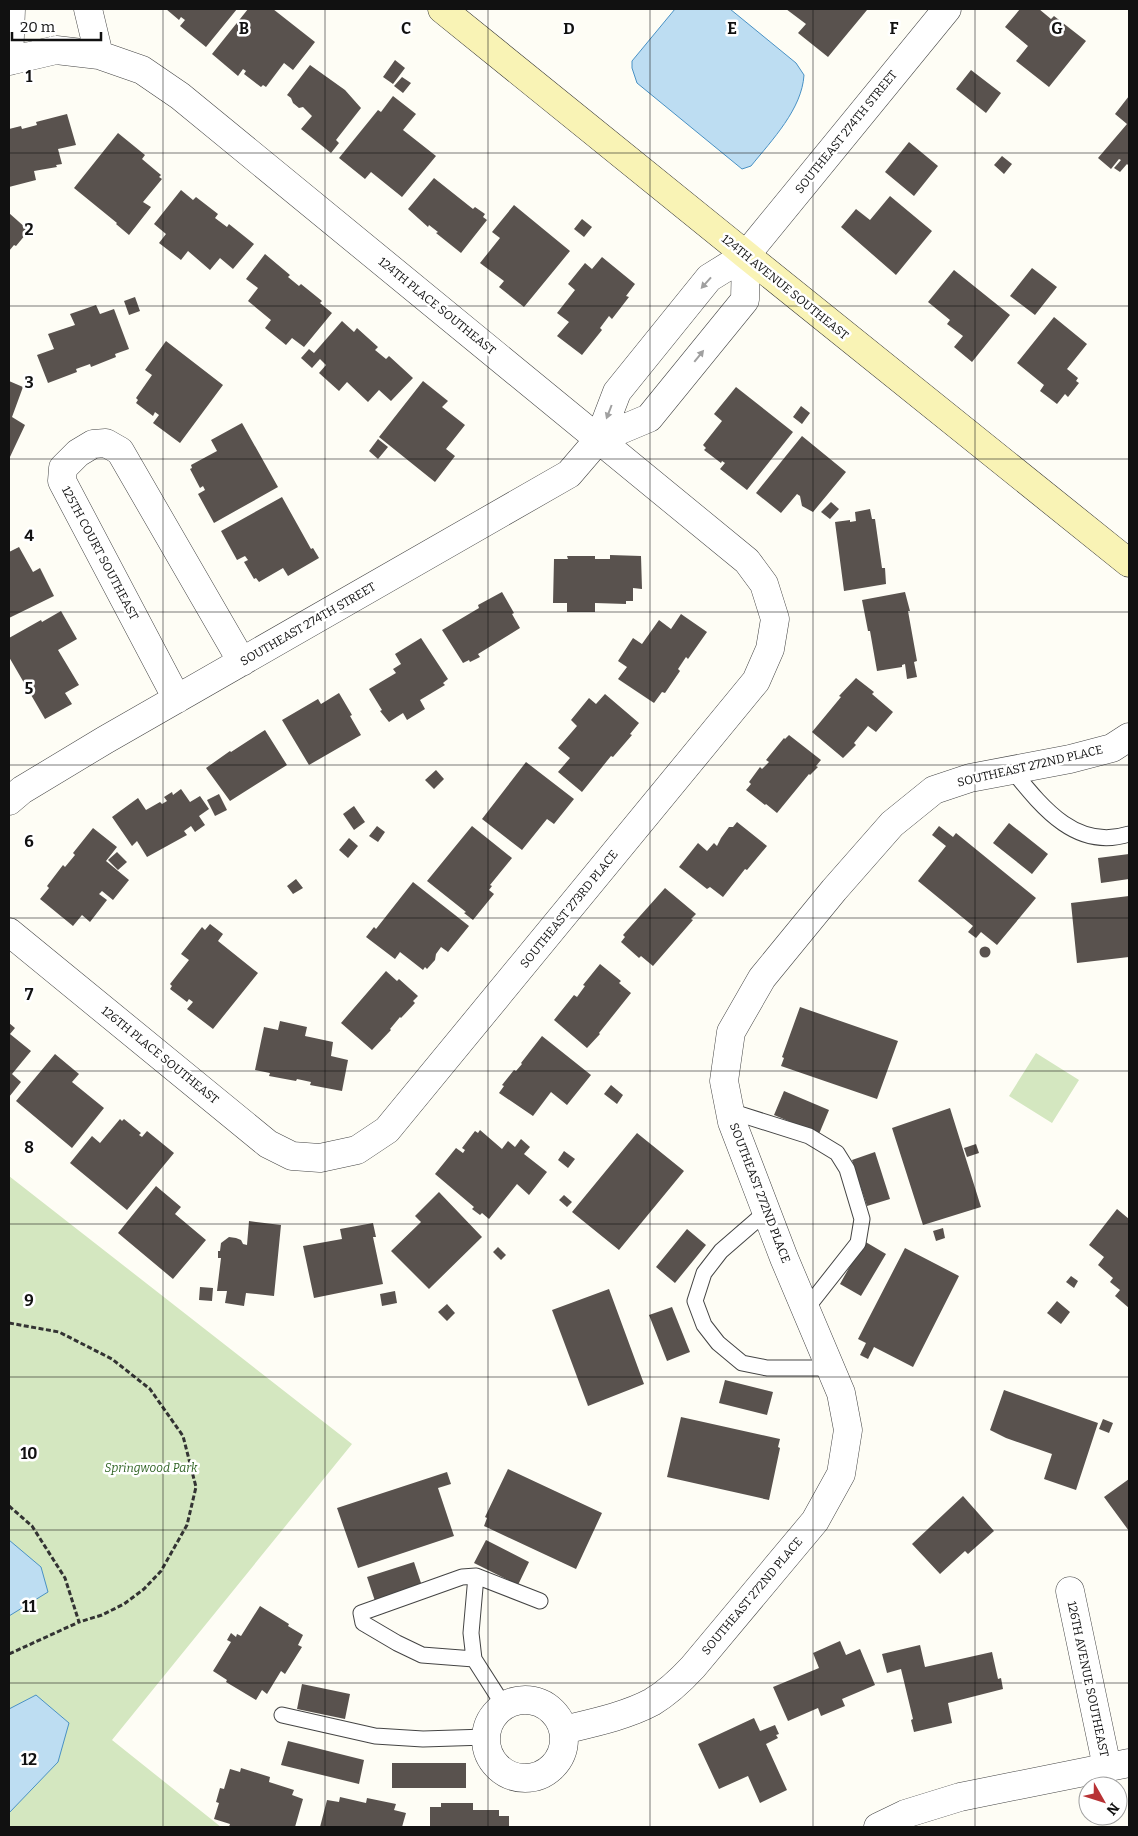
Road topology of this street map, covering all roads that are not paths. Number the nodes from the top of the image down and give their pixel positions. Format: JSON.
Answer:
{"nodes":[{"id":1,"x":11,"y":9,"type":"edge"},
{"id":2,"x":88,"y":9,"type":"edge"},
{"id":3,"x":442,"y":9,"type":"edge"},
{"id":4,"x":947,"y":9,"type":"edge"},
{"id":5,"x":99,"y":55,"type":"junction"},
{"id":6,"x":9,"y":61,"type":"edge"},
{"id":7,"x":746,"y":256,"type":"junction"},
{"id":8,"x":599,"y":439,"type":"junction"},
{"id":9,"x":1129,"y":564,"type":"edge"},
{"id":10,"x":775,"y":619,"type":"joint"},
{"id":11,"x":242,"y":662,"type":"junction"},
{"id":12,"x":178,"y":699,"type":"junction"},
{"id":13,"x":1129,"y":737,"type":"edge"},
{"id":14,"x":1012,"y":770,"type":"junction"},
{"id":15,"x":9,"y":801,"type":"edge"},
{"id":16,"x":1129,"y":834,"type":"edge"},
{"id":17,"x":9,"y":932,"type":"edge"},
{"id":18,"x":730,"y":1111,"type":"junction"},
{"id":19,"x":320,"y":1158,"type":"joint"},
{"id":20,"x":766,"y":1212,"type":"junction"},
{"id":21,"x":806,"y":1309,"type":"junction"},
{"id":22,"x":831,"y":1368,"type":"junction"},
{"id":23,"x":476,"y":1576,"type":"junction"},
{"id":24,"x":1070,"y":1591,"type":"dead end"},
{"id":25,"x":540,"y":1601,"type":"dead end"},
{"id":26,"x":474,"y":1659,"type":"junction"},
{"id":27,"x":504,"y":1706,"type":"junction"},
{"id":28,"x":282,"y":1715,"type":"dead end"},
{"id":29,"x":563,"y":1730,"type":"junction"},
{"id":30,"x":486,"y":1738,"type":"junction"},
{"id":31,"x":1118,"y":1765,"type":"edge"},
{"id":32,"x":878,"y":1827,"type":"edge"}],
"edges":[{"from":1,"to":6,"type":"street"},
{"from":2,"to":5,"type":"street"},
{"from":3,"to":7,"type":"street","name":"124TH AVENUE SOUTHEAST"},
{"from":4,"to":7,"type":"street","name":"SOUTHEAST 274TH STREET"},
{"from":5,"to":6,"type":"street","name":"124TH PLACE SOUTHEAST"},
{"from":5,"to":8,"type":"street","name":"124TH PLACE SOUTHEAST"},
{"from":7,"to":8,"type":"street","name":"SOUTHEAST 274TH STREET","one_way":true},
{"from":8,"to":7,"type":"street","name":"SOUTHEAST 274TH STREET","one_way":true},
{"from":7,"to":9,"type":"street","name":"124TH AVENUE SOUTHEAST"},
{"from":8,"to":10,"type":"street","name":"124TH PLACE SOUTHEAST"},
{"from":8,"to":11,"type":"street","name":"SOUTHEAST 274TH STREET"},
{"from":10,"to":19,"type":"street","name":"SOUTHEAST 273RD PLACE"},
{"from":11,"to":12,"type":"street","name":"SOUTHEAST 274TH STREET"},
{"from":11,"to":12,"type":"street","name":"125TH COURT SOUTHEAST"},
{"from":12,"to":15,"type":"street","name":"SOUTHEAST 274TH STREET"},
{"from":13,"to":14,"type":"street","name":"SOUTHEAST 272ND PLACE"},
{"from":14,"to":16,"type":"lane"},
{"from":14,"to":18,"type":"street","name":"SOUTHEAST 272ND PLACE"},
{"from":17,"to":19,"type":"street","name":"126TH PLACE SOUTHEAST"},
{"from":18,"to":20,"type":"street","name":"SOUTHEAST 272ND PLACE"},
{"from":18,"to":21,"type":"lane"},
{"from":20,"to":21,"type":"street","name":"SOUTHEAST 272ND PLACE"},
{"from":20,"to":22,"type":"lane"},
{"from":21,"to":22,"type":"street","name":"SOUTHEAST 272ND PLACE"},
{"from":22,"to":29,"type":"street","name":"SOUTHEAST 272ND PLACE"},
{"from":23,"to":25,"type":"lane"},
{"from":23,"to":26,"type":"lane"},
{"from":23,"to":26,"type":"lane"},
{"from":24,"to":31,"type":"street","name":"126TH AVENUE SOUTHEAST"},
{"from":26,"to":27,"type":"lane"},
{"from":27,"to":29,"type":"street"},
{"from":27,"to":30,"type":"street"},
{"from":28,"to":30,"type":"lane"},
{"from":29,"to":30,"type":"street"},
{"from":31,"to":32,"type":"street"}]}
